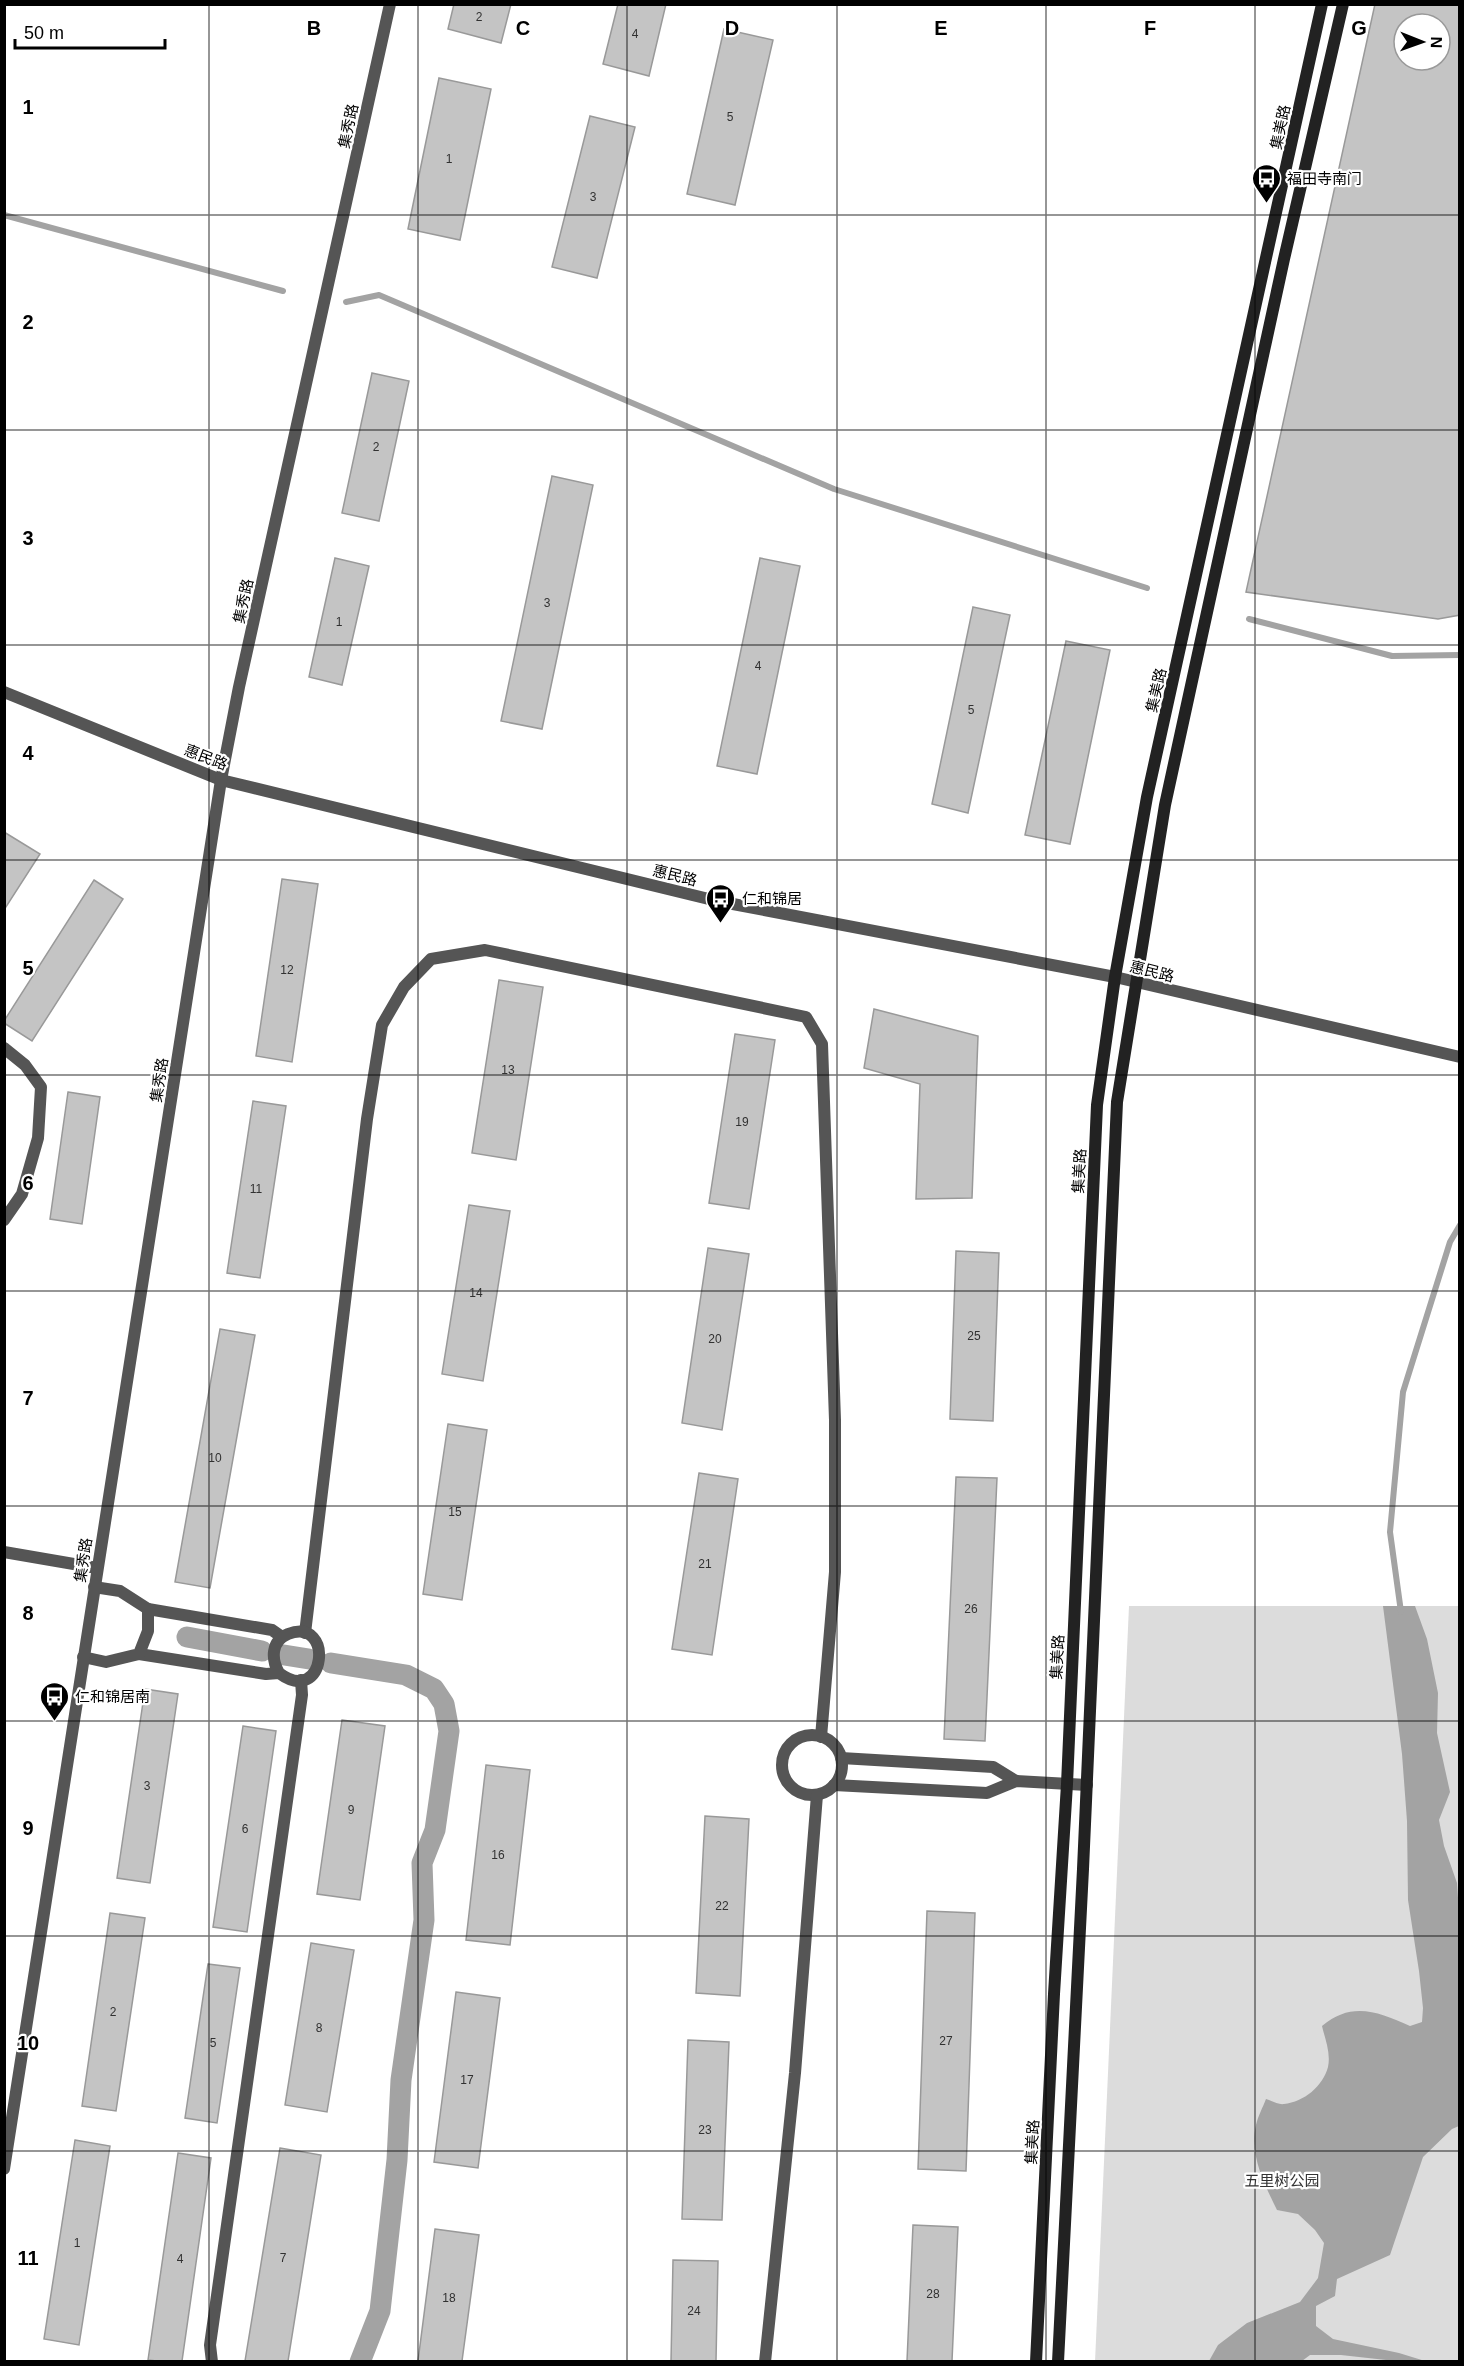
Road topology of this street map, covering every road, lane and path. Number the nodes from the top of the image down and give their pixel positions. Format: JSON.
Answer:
{"nodes":[{"id":1,"x":390,"y":4,"type":"edge"},
{"id":2,"x":1322,"y":4,"type":"edge"},
{"id":3,"x":1343,"y":4,"type":"edge"},
{"id":4,"x":4,"y":692,"type":"edge"},
{"id":5,"x":221,"y":780,"type":"junction"},
{"id":6,"x":1115,"y":977,"type":"junction"},
{"id":7,"x":1135,"y":983,"type":"junction"},
{"id":8,"x":4,"y":1048,"type":"edge"},
{"id":9,"x":1460,"y":1057,"type":"edge"},
{"id":10,"x":4,"y":1220,"type":"edge"},
{"id":11,"x":4,"y":1552,"type":"edge"},
{"id":12,"x":97,"y":1568,"type":"junction"},
{"id":13,"x":94,"y":1587,"type":"junction"},
{"id":14,"x":148,"y":1609,"type":"junction"},
{"id":15,"x":305,"y":1633,"type":"junction"},
{"id":16,"x":282,"y":1637,"type":"junction"},
{"id":17,"x":139,"y":1654,"type":"junction"},
{"id":18,"x":83,"y":1657,"type":"junction"},
{"id":19,"x":279,"y":1673,"type":"junction"},
{"id":20,"x":301,"y":1680,"type":"junction"},
{"id":21,"x":820,"y":1737,"type":"junction"},
{"id":22,"x":841,"y":1758,"type":"junction"},
{"id":23,"x":1016,"y":1781,"type":"junction"},
{"id":24,"x":1067,"y":1784,"type":"junction"},
{"id":25,"x":834,"y":1785,"type":"junction"},
{"id":26,"x":1087,"y":1785,"type":"junction"},
{"id":27,"x":818,"y":1795,"type":"junction"},
{"id":28,"x":4,"y":2169,"type":"edge"},
{"id":29,"x":212,"y":2361,"type":"edge"},
{"id":30,"x":765,"y":2361,"type":"edge"},
{"id":31,"x":1036,"y":2361,"type":"edge"},
{"id":32,"x":1058,"y":2361,"type":"edge"}],
"edges":[{"from":1,"to":5,"type":"street","name":"集秀路"},
{"from":2,"to":6,"type":"main road","name":"集美路"},
{"from":3,"to":7,"type":"main road"},
{"from":4,"to":5,"type":"street","name":"惠民路"},
{"from":5,"to":6,"type":"street","name":"惠民路"},
{"from":5,"to":12,"type":"street","name":"集秀路"},
{"from":6,"to":7,"type":"street","name":"惠民路"},
{"from":6,"to":24,"type":"main road","name":"集美路"},
{"from":7,"to":9,"type":"street","name":"惠民路"},
{"from":7,"to":26,"type":"main road"},
{"from":8,"to":10,"type":"street"},
{"from":11,"to":12,"type":"street"},
{"from":12,"to":13,"type":"street","name":"集秀路"},
{"from":13,"to":14,"type":"street"},
{"from":13,"to":18,"type":"street","name":"集秀路"},
{"from":14,"to":16,"type":"street"},
{"from":14,"to":17,"type":"street"},
{"from":15,"to":16,"type":"street"},
{"from":15,"to":20,"type":"street"},
{"from":15,"to":21,"type":"street"},
{"from":16,"to":19,"type":"street"},
{"from":17,"to":18,"type":"street"},
{"from":17,"to":19,"type":"street"},
{"from":18,"to":28,"type":"street","name":"集秀路"},
{"from":19,"to":20,"type":"street"},
{"from":20,"to":29,"type":"street"},
{"from":21,"to":22,"type":"street"},
{"from":21,"to":27,"type":"street"},
{"from":22,"to":23,"type":"street"},
{"from":22,"to":25,"type":"street"},
{"from":23,"to":24,"type":"street"},
{"from":23,"to":25,"type":"street"},
{"from":24,"to":26,"type":"street"},
{"from":24,"to":31,"type":"main road","name":"集美路"},
{"from":25,"to":27,"type":"street"},
{"from":26,"to":32,"type":"main road"},
{"from":27,"to":30,"type":"street"}]}
